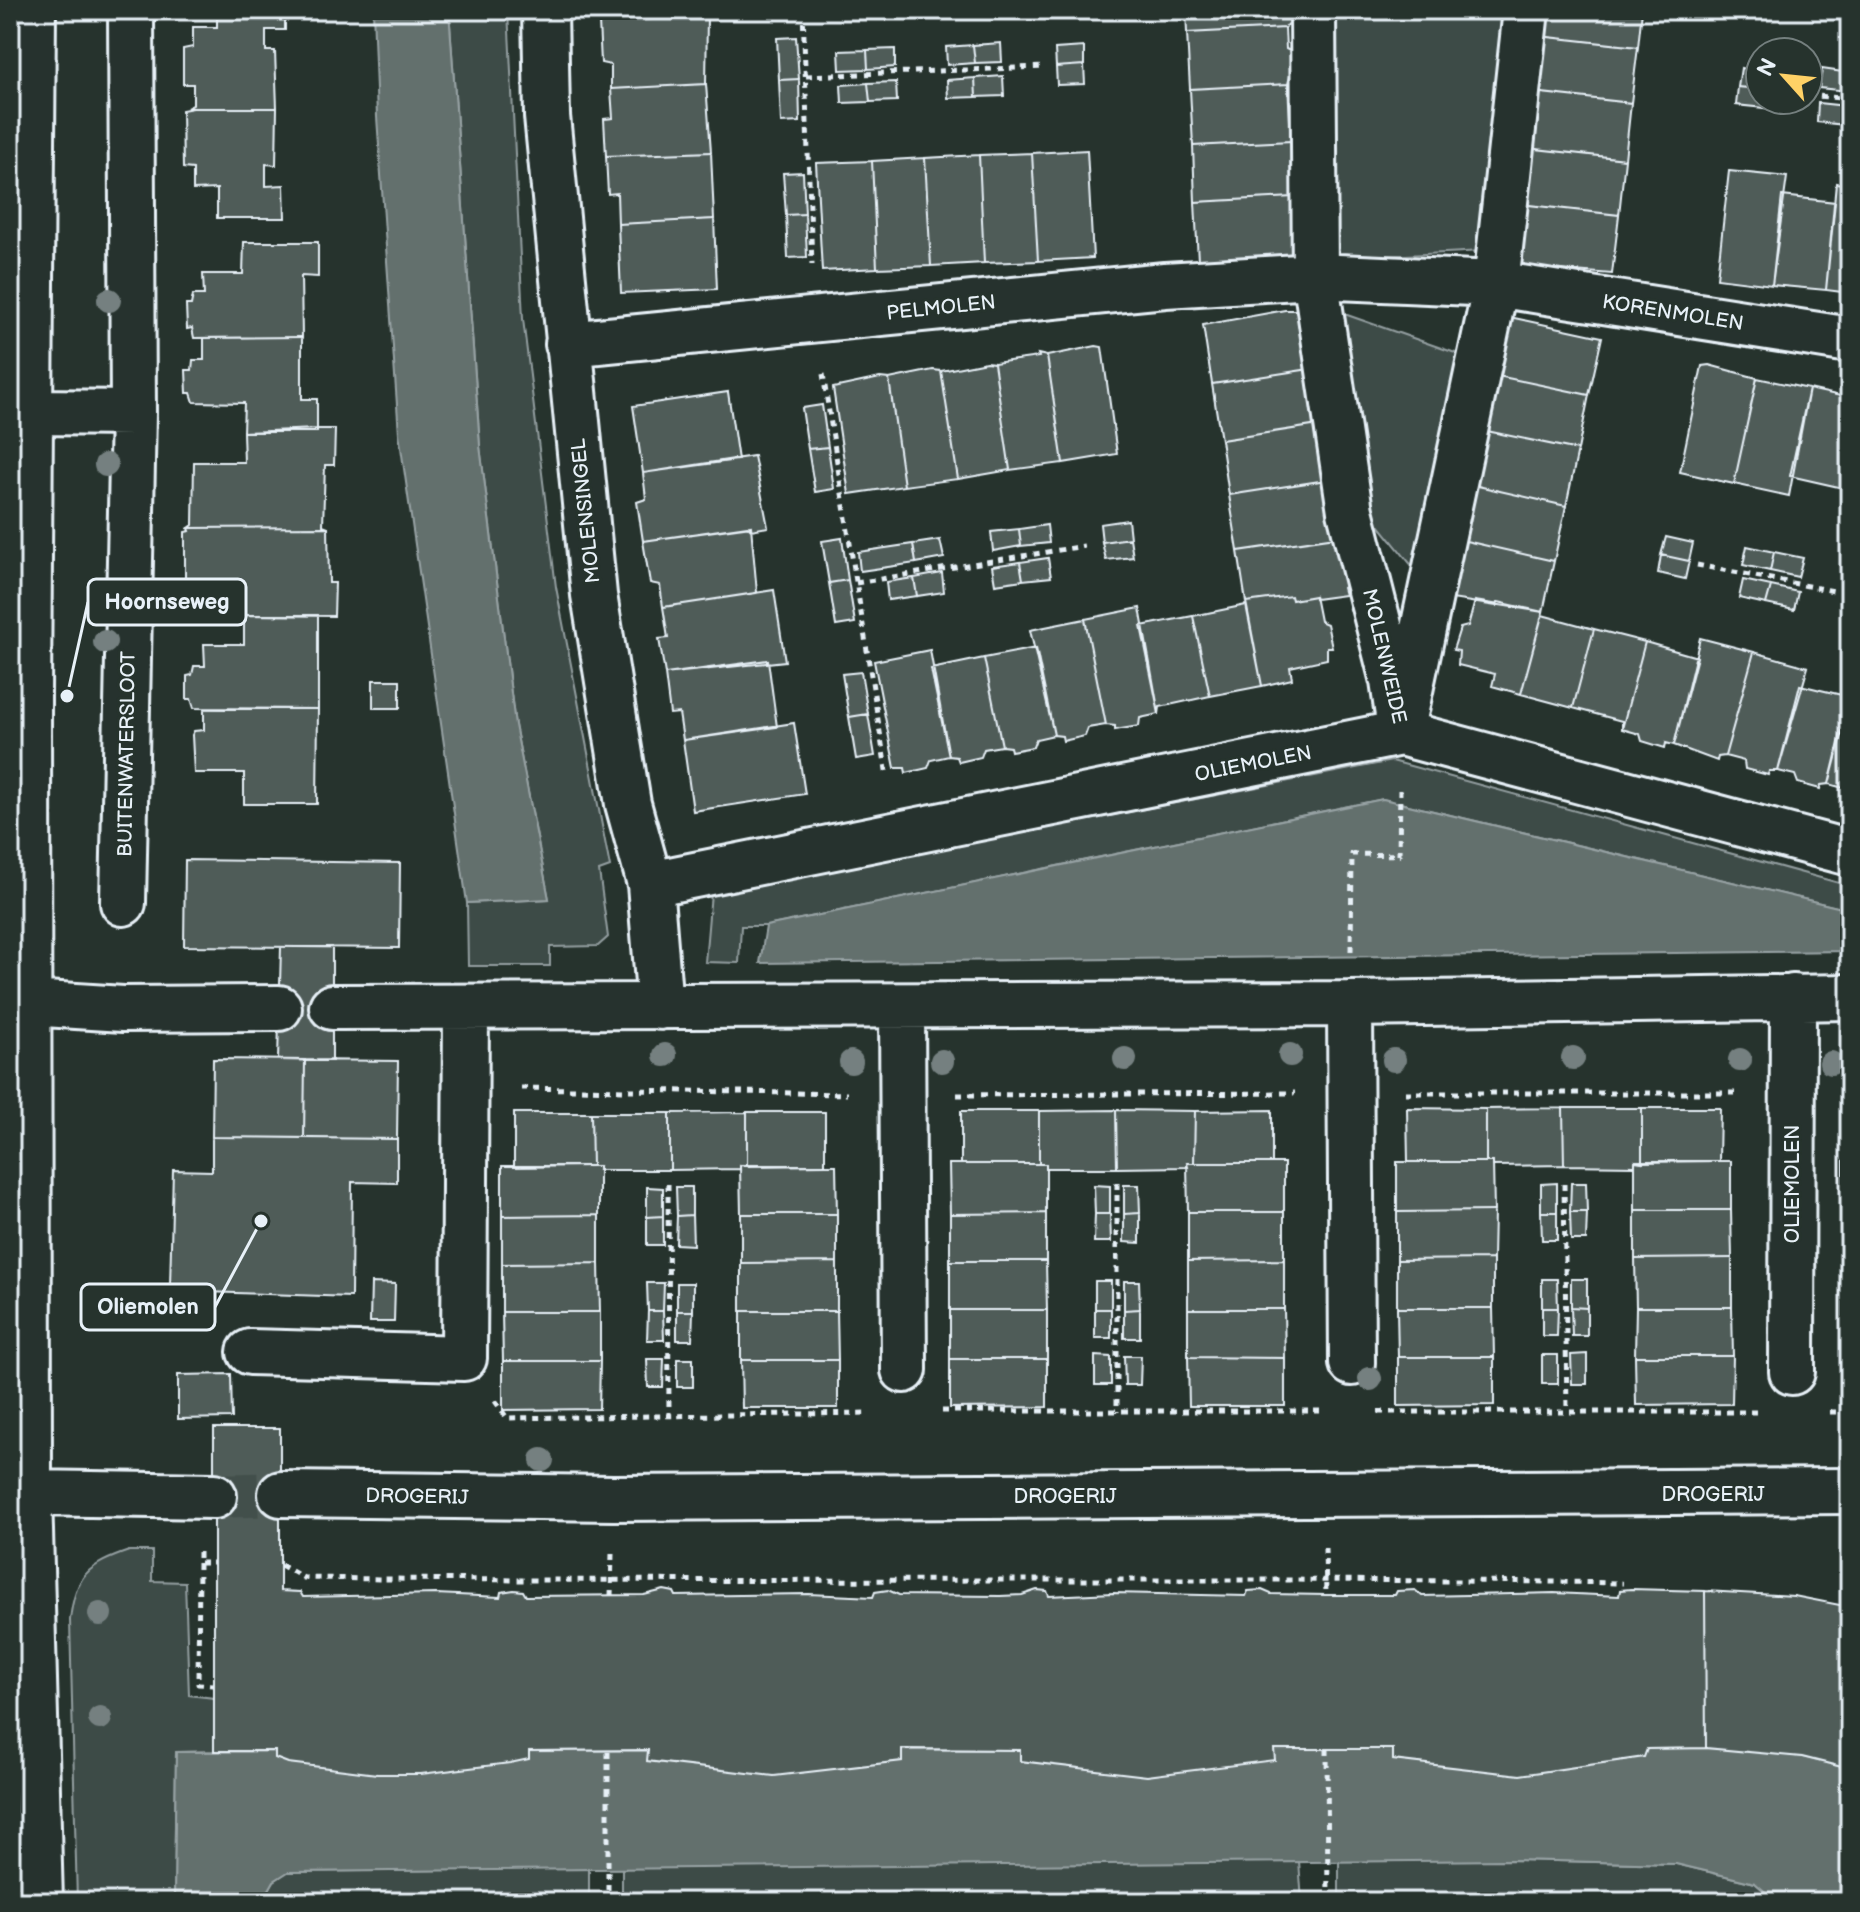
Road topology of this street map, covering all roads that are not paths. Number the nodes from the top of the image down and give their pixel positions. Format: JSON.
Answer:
{"nodes":[{"id":1,"x":33,"y":10,"type":"edge"},
{"id":2,"x":131,"y":10,"type":"edge"},
{"id":3,"x":545,"y":10,"type":"edge"},
{"id":4,"x":1313,"y":10,"type":"edge"},
{"id":5,"x":1526,"y":10,"type":"edge"},
{"id":6,"x":1315,"y":276,"type":"junction"},
{"id":7,"x":1496,"y":284,"type":"junction"},
{"id":8,"x":1850,"y":340,"type":"edge"},
{"id":9,"x":568,"y":344,"type":"junction"},
{"id":10,"x":33,"y":412,"type":"junction"},
{"id":11,"x":133,"y":413,"type":"junction"},
{"id":12,"x":1401,"y":733,"type":"junction"},
{"id":13,"x":1850,"y":853,"type":"edge"},
{"id":14,"x":650,"y":884,"type":"junction"},
{"id":15,"x":123,"y":903,"type":"dead end"},
{"id":16,"x":1351,"y":985,"type":"junction"},
{"id":17,"x":1793,"y":997,"type":"junction"},
{"id":18,"x":1850,"y":997,"type":"edge"},
{"id":19,"x":29,"y":1003,"type":"junction"},
{"id":20,"x":332,"y":1007,"type":"dead end"},
{"id":21,"x":660,"y":1007,"type":"junction"},
{"id":22,"x":902,"y":1007,"type":"junction"},
{"id":23,"x":279,"y":1008,"type":"dead end"},
{"id":24,"x":466,"y":1008,"type":"junction"},
{"id":25,"x":250,"y":1352,"type":"dead end"},
{"id":26,"x":1352,"y":1363,"type":"dead end"},
{"id":27,"x":904,"y":1370,"type":"dead end"},
{"id":28,"x":1792,"y":1372,"type":"dead end"},
{"id":29,"x":1850,"y":1491,"type":"edge"},
{"id":30,"x":29,"y":1493,"type":"junction"},
{"id":31,"x":281,"y":1494,"type":"tunnel mouth"},
{"id":32,"x":214,"y":1496,"type":"tunnel mouth"},
{"id":33,"x":40,"y":1902,"type":"edge"}],
"edges":[{"from":1,"to":10,"type":"street"},
{"from":2,"to":11,"type":"street","name":"BUITENWATERSLOOT"},
{"from":3,"to":9,"type":"street","name":"MOLENSINGEL"},
{"from":4,"to":6,"type":"street","name":"MOLENWEIDE"},
{"from":5,"to":7,"type":"street","name":"MOLENWEIDE"},
{"from":6,"to":7,"type":"street"},
{"from":6,"to":9,"type":"street","name":"PELMOLEN"},
{"from":6,"to":12,"type":"street","name":"MOLENWEIDE"},
{"from":7,"to":8,"type":"street","name":"KORENMOLEN"},
{"from":7,"to":12,"type":"street","name":"MOLENWEIDE"},
{"from":9,"to":14,"type":"street","name":"MOLENSINGEL"},
{"from":10,"to":11,"type":"street"},
{"from":10,"to":19,"type":"street"},
{"from":11,"to":15,"type":"street","name":"BUITENWATERSLOOT"},
{"from":12,"to":13,"type":"street","name":"OLIEMOLEN"},
{"from":12,"to":14,"type":"street","name":"OLIEMOLEN"},
{"from":14,"to":21,"type":"street","name":"MOLENSINGEL"},
{"from":16,"to":17,"type":"street"},
{"from":16,"to":22,"type":"street"},
{"from":16,"to":26,"type":"street"},
{"from":17,"to":18,"type":"street"},
{"from":17,"to":28,"type":"street","name":"OLIEMOLEN"},
{"from":19,"to":23,"type":"street"},
{"from":19,"to":30,"type":"street"},
{"from":20,"to":24,"type":"street"},
{"from":21,"to":22,"type":"street"},
{"from":21,"to":24,"type":"street"},
{"from":22,"to":27,"type":"street"},
{"from":24,"to":25,"type":"street"},
{"from":29,"to":31,"type":"street","name":"DROGERIJ"},
{"from":30,"to":32,"type":"street"},
{"from":30,"to":33,"type":"street"}]}
